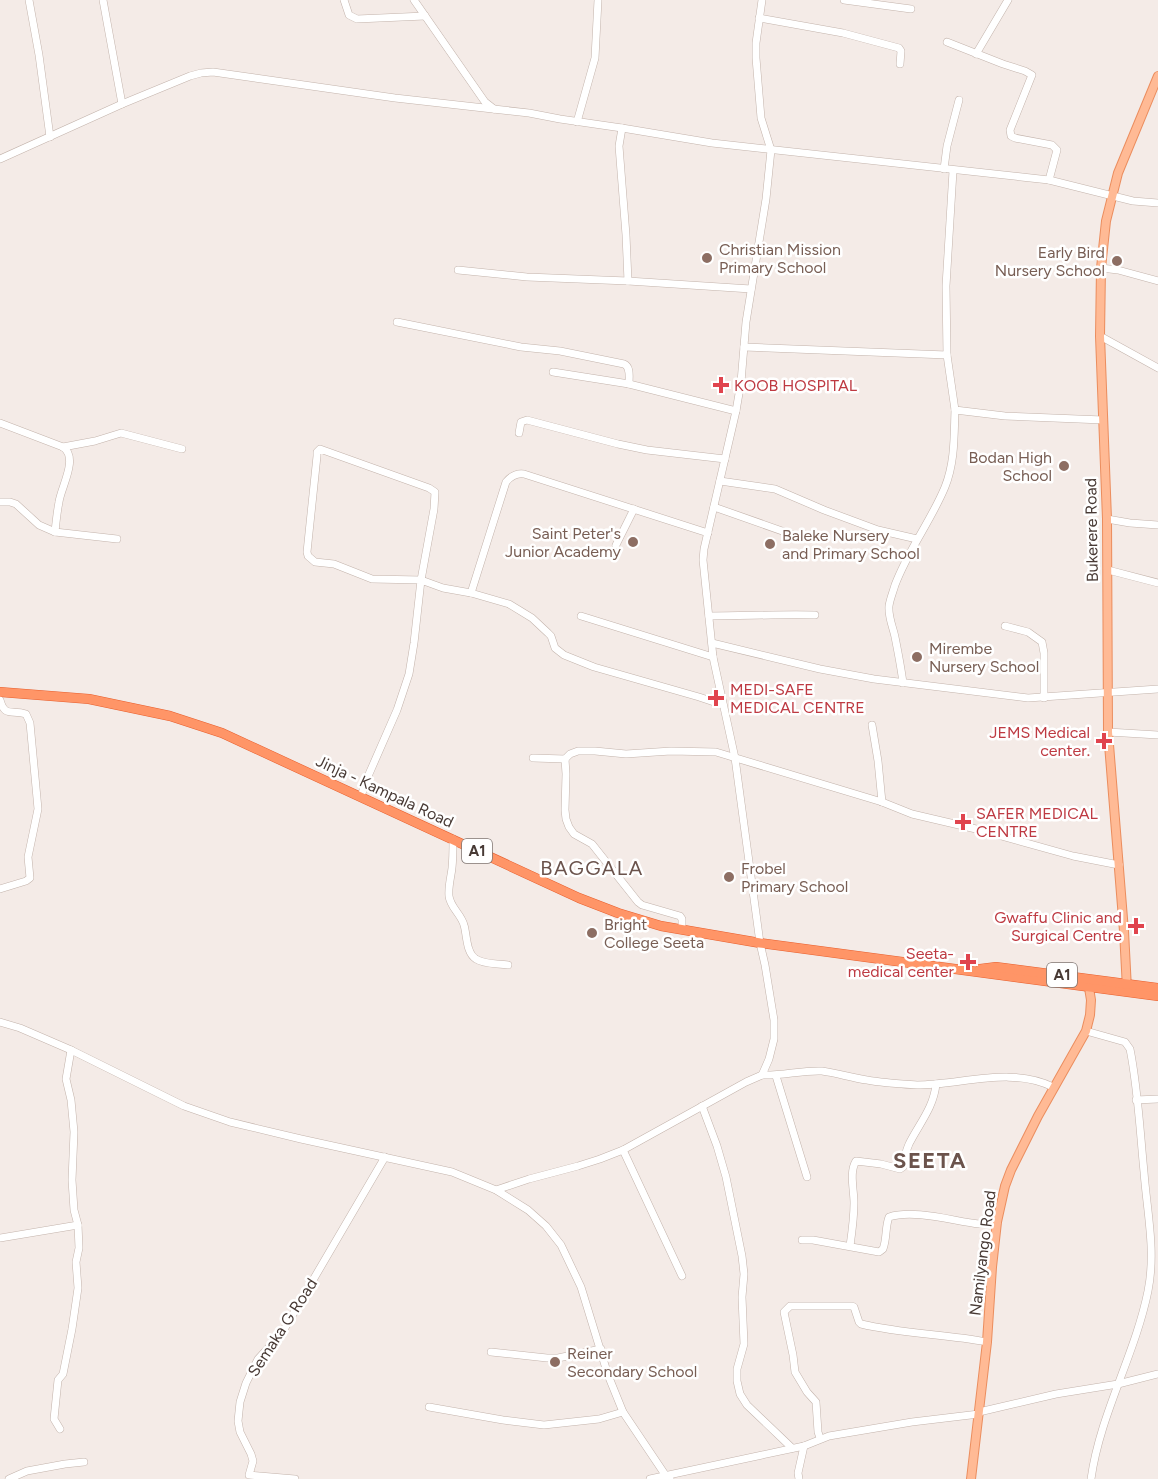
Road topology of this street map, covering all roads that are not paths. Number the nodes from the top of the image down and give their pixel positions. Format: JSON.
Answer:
{"nodes":[{"id":1,"x":29,"y":0,"type":"edge"},
{"id":2,"x":103,"y":0,"type":"edge"},
{"id":3,"x":344,"y":0,"type":"edge"},
{"id":4,"x":414,"y":0,"type":"edge"},
{"id":5,"x":598,"y":0,"type":"edge"},
{"id":6,"x":762,"y":0,"type":"edge"},
{"id":7,"x":844,"y":0,"type":"edge"},
{"id":8,"x":1008,"y":0,"type":"edge"},
{"id":9,"x":911,"y":9,"type":"dead end"},
{"id":10,"x":425,"y":16,"type":"junction"},
{"id":11,"x":759,"y":18,"type":"junction"},
{"id":12,"x":947,"y":42,"type":"dead end"},
{"id":13,"x":976,"y":54,"type":"junction"},
{"id":14,"x":900,"y":64,"type":"dead end"},
{"id":15,"x":1158,"y":76,"type":"edge"},
{"id":16,"x":959,"y":100,"type":"dead end"},
{"id":17,"x":122,"y":104,"type":"junction"},
{"id":18,"x":494,"y":109,"type":"junction"},
{"id":19,"x":577,"y":122,"type":"junction"},
{"id":20,"x":622,"y":128,"type":"junction"},
{"id":21,"x":50,"y":137,"type":"junction"},
{"id":22,"x":771,"y":150,"type":"junction"},
{"id":23,"x":0,"y":159,"type":"edge"},
{"id":24,"x":944,"y":170,"type":"junction"},
{"id":25,"x":953,"y":171,"type":"junction"},
{"id":26,"x":1048,"y":180,"type":"junction"},
{"id":27,"x":1113,"y":196,"type":"junction"},
{"id":28,"x":1158,"y":203,"type":"edge"},
{"id":29,"x":1101,"y":268,"type":"junction"},
{"id":30,"x":458,"y":270,"type":"dead end"},
{"id":31,"x":628,"y":281,"type":"junction"},
{"id":32,"x":1158,"y":281,"type":"edge"},
{"id":33,"x":751,"y":289,"type":"junction"},
{"id":34,"x":397,"y":322,"type":"dead end"},
{"id":35,"x":1100,"y":336,"type":"junction"},
{"id":36,"x":744,"y":347,"type":"junction"},
{"id":37,"x":947,"y":355,"type":"junction"},
{"id":38,"x":1158,"y":368,"type":"edge"},
{"id":39,"x":553,"y":372,"type":"dead end"},
{"id":40,"x":629,"y":384,"type":"junction"},
{"id":41,"x":956,"y":410,"type":"junction"},
{"id":42,"x":736,"y":411,"type":"junction"},
{"id":43,"x":1103,"y":420,"type":"junction"},
{"id":44,"x":0,"y":423,"type":"edge"},
{"id":45,"x":519,"y":433,"type":"dead end"},
{"id":46,"x":63,"y":447,"type":"junction"},
{"id":47,"x":182,"y":449,"type":"dead end"},
{"id":48,"x":725,"y":459,"type":"junction"},
{"id":49,"x":720,"y":481,"type":"junction"},
{"id":50,"x":0,"y":502,"type":"edge"},
{"id":51,"x":714,"y":507,"type":"junction"},
{"id":52,"x":633,"y":509,"type":"junction"},
{"id":53,"x":1107,"y":519,"type":"junction"},
{"id":54,"x":1158,"y":525,"type":"edge"},
{"id":55,"x":55,"y":532,"type":"junction"},
{"id":56,"x":708,"y":533,"type":"junction"},
{"id":57,"x":802,"y":538,"type":"dead end"},
{"id":58,"x":117,"y":539,"type":"dead end"},
{"id":59,"x":917,"y":539,"type":"junction"},
{"id":60,"x":616,"y":545,"type":"dead end"},
{"id":61,"x":1108,"y":570,"type":"junction"},
{"id":62,"x":421,"y":580,"type":"junction"},
{"id":63,"x":1158,"y":583,"type":"edge"},
{"id":64,"x":471,"y":593,"type":"junction"},
{"id":65,"x":815,"y":615,"type":"dead end"},
{"id":66,"x":581,"y":616,"type":"dead end"},
{"id":67,"x":709,"y":616,"type":"junction"},
{"id":68,"x":1005,"y":626,"type":"dead end"},
{"id":69,"x":712,"y":643,"type":"junction"},
{"id":70,"x":713,"y":657,"type":"junction"},
{"id":71,"x":903,"y":682,"type":"junction"},
{"id":72,"x":1158,"y":689,"type":"edge"},
{"id":73,"x":0,"y":692,"type":"edge"},
{"id":74,"x":1109,"y":693,"type":"junction"},
{"id":75,"x":1044,"y":698,"type":"junction"},
{"id":76,"x":0,"y":700,"type":"edge"},
{"id":77,"x":723,"y":705,"type":"junction"},
{"id":78,"x":872,"y":726,"type":"dead end"},
{"id":79,"x":1108,"y":732,"type":"junction"},
{"id":80,"x":1158,"y":735,"type":"edge"},
{"id":81,"x":533,"y":758,"type":"dead end"},
{"id":82,"x":735,"y":758,"type":"junction"},
{"id":83,"x":565,"y":759,"type":"junction"},
{"id":84,"x":360,"y":796,"type":"junction"},
{"id":85,"x":882,"y":802,"type":"junction"},
{"id":86,"x":453,"y":839,"type":"junction"},
{"id":87,"x":1119,"y":865,"type":"junction"},
{"id":88,"x":0,"y":889,"type":"edge"},
{"id":89,"x":682,"y":929,"type":"junction"},
{"id":90,"x":760,"y":943,"type":"junction"},
{"id":91,"x":508,"y":965,"type":"dead end"},
{"id":92,"x":1089,"y":983,"type":"junction"},
{"id":93,"x":1127,"y":988,"type":"junction"},
{"id":94,"x":1158,"y":988,"type":"edge"},
{"id":95,"x":1158,"y":996,"type":"edge"},
{"id":96,"x":0,"y":1022,"type":"edge"},
{"id":97,"x":1086,"y":1031,"type":"junction"},
{"id":98,"x":70,"y":1050,"type":"junction"},
{"id":99,"x":762,"y":1075,"type":"junction"},
{"id":100,"x":776,"y":1076,"type":"junction"},
{"id":101,"x":936,"y":1084,"type":"junction"},
{"id":102,"x":1053,"y":1087,"type":"junction"},
{"id":103,"x":1158,"y":1099,"type":"edge"},
{"id":104,"x":1136,"y":1100,"type":"junction"},
{"id":105,"x":702,"y":1106,"type":"junction"},
{"id":106,"x":622,"y":1150,"type":"junction"},
{"id":107,"x":385,"y":1157,"type":"junction"},
{"id":108,"x":807,"y":1177,"type":"dead end"},
{"id":109,"x":495,"y":1190,"type":"junction"},
{"id":110,"x":997,"y":1222,"type":"junction"},
{"id":111,"x":78,"y":1225,"type":"junction"},
{"id":112,"x":0,"y":1238,"type":"edge"},
{"id":113,"x":802,"y":1240,"type":"dead end"},
{"id":114,"x":850,"y":1246,"type":"junction"},
{"id":115,"x":682,"y":1276,"type":"dead end"},
{"id":116,"x":987,"y":1342,"type":"junction"},
{"id":117,"x":601,"y":1349,"type":"junction"},
{"id":118,"x":490,"y":1352,"type":"dead end"},
{"id":119,"x":1158,"y":1374,"type":"edge"},
{"id":120,"x":1118,"y":1384,"type":"junction"},
{"id":121,"x":429,"y":1407,"type":"dead end"},
{"id":122,"x":623,"y":1412,"type":"junction"},
{"id":123,"x":979,"y":1413,"type":"junction"},
{"id":124,"x":60,"y":1429,"type":"dead end"},
{"id":125,"x":820,"y":1438,"type":"junction"},
{"id":126,"x":804,"y":1446,"type":"junction"},
{"id":127,"x":792,"y":1448,"type":"junction"},
{"id":128,"x":84,"y":1462,"type":"dead end"},
{"id":129,"x":665,"y":1478,"type":"edge"},
{"id":130,"x":9,"y":1479,"type":"edge"},
{"id":131,"x":295,"y":1479,"type":"edge"},
{"id":132,"x":650,"y":1479,"type":"edge"},
{"id":133,"x":799,"y":1479,"type":"edge"},
{"id":134,"x":971,"y":1479,"type":"edge"},
{"id":135,"x":1091,"y":1479,"type":"edge"}],
"edges":[{"from":1,"to":21,"type":"street"},
{"from":2,"to":17,"type":"street"},
{"from":3,"to":10,"type":"street"},
{"from":4,"to":10,"type":"street"},
{"from":5,"to":19,"type":"street"},
{"from":6,"to":11,"type":"street"},
{"from":7,"to":9,"type":"street"},
{"from":8,"to":13,"type":"street"},
{"from":10,"to":18,"type":"street"},
{"from":11,"to":14,"type":"street"},
{"from":11,"to":22,"type":"street"},
{"from":12,"to":13,"type":"street"},
{"from":13,"to":26,"type":"street"},
{"from":15,"to":27,"type":"main road","name":"Bukerere Road"},
{"from":16,"to":24,"type":"street"},
{"from":17,"to":18,"type":"street"},
{"from":17,"to":21,"type":"street"},
{"from":18,"to":19,"type":"street"},
{"from":19,"to":20,"type":"street"},
{"from":20,"to":22,"type":"street"},
{"from":20,"to":31,"type":"street"},
{"from":21,"to":23,"type":"street"},
{"from":22,"to":24,"type":"street"},
{"from":22,"to":33,"type":"street"},
{"from":24,"to":25,"type":"street"},
{"from":25,"to":26,"type":"street"},
{"from":25,"to":37,"type":"street"},
{"from":26,"to":27,"type":"street"},
{"from":27,"to":28,"type":"street"},
{"from":27,"to":29,"type":"main road","name":"Bukerere Road"},
{"from":29,"to":32,"type":"street"},
{"from":29,"to":35,"type":"main road","name":"Bukerere Road"},
{"from":30,"to":31,"type":"street"},
{"from":31,"to":33,"type":"street"},
{"from":33,"to":36,"type":"street"},
{"from":34,"to":40,"type":"street"},
{"from":35,"to":38,"type":"street"},
{"from":35,"to":43,"type":"main road","name":"Bukerere Road"},
{"from":36,"to":37,"type":"street"},
{"from":36,"to":42,"type":"street"},
{"from":37,"to":41,"type":"street"},
{"from":39,"to":40,"type":"street"},
{"from":40,"to":42,"type":"street"},
{"from":41,"to":43,"type":"street"},
{"from":41,"to":59,"type":"street"},
{"from":42,"to":48,"type":"street"},
{"from":43,"to":53,"type":"main road","name":"Bukerere Road"},
{"from":44,"to":46,"type":"street"},
{"from":45,"to":48,"type":"street"},
{"from":46,"to":47,"type":"street"},
{"from":46,"to":55,"type":"street"},
{"from":48,"to":49,"type":"street"},
{"from":49,"to":51,"type":"street"},
{"from":49,"to":59,"type":"street"},
{"from":50,"to":55,"type":"street"},
{"from":51,"to":56,"type":"street"},
{"from":51,"to":57,"type":"street"},
{"from":52,"to":56,"type":"street"},
{"from":52,"to":60,"type":"street"},
{"from":52,"to":64,"type":"street"},
{"from":53,"to":54,"type":"street"},
{"from":53,"to":61,"type":"main road","name":"Bukerere Road"},
{"from":55,"to":58,"type":"street"},
{"from":56,"to":67,"type":"street"},
{"from":59,"to":71,"type":"street"},
{"from":61,"to":63,"type":"street"},
{"from":61,"to":74,"type":"main road","name":"Bukerere Road"},
{"from":62,"to":62,"type":"street"},
{"from":62,"to":64,"type":"street"},
{"from":62,"to":84,"type":"street"},
{"from":64,"to":77,"type":"street"},
{"from":65,"to":67,"type":"street"},
{"from":66,"to":70,"type":"street"},
{"from":67,"to":69,"type":"street"},
{"from":68,"to":75,"type":"street"},
{"from":69,"to":70,"type":"street"},
{"from":69,"to":71,"type":"street"},
{"from":70,"to":77,"type":"street"},
{"from":71,"to":75,"type":"street"},
{"from":72,"to":74,"type":"street"},
{"from":73,"to":84,"type":"highway","name":"Jinja - Kampala Road","number":"A1"},
{"from":74,"to":75,"type":"street"},
{"from":74,"to":79,"type":"main road","name":"Bukerere Road"},
{"from":76,"to":88,"type":"street"},
{"from":77,"to":82,"type":"street"},
{"from":78,"to":85,"type":"street"},
{"from":79,"to":80,"type":"street"},
{"from":79,"to":87,"type":"main road","name":"Bukerere Road"},
{"from":81,"to":83,"type":"street"},
{"from":82,"to":83,"type":"street"},
{"from":82,"to":85,"type":"street"},
{"from":82,"to":90,"type":"street"},
{"from":83,"to":89,"type":"street"},
{"from":84,"to":86,"type":"highway","name":"Jinja - Kampala Road","number":"A1"},
{"from":85,"to":87,"type":"street"},
{"from":86,"to":89,"type":"highway","name":"Jinja - Kampala Road","number":"A1"},
{"from":86,"to":91,"type":"street"},
{"from":87,"to":93,"type":"main road","name":"Bukerere Road"},
{"from":89,"to":90,"type":"highway","name":"Jinja - Kampala Road","number":"A1"},
{"from":90,"to":92,"type":"highway","name":"Jinja - Kampala Road","number":"A1"},
{"from":90,"to":99,"type":"street"},
{"from":92,"to":93,"type":"highway","name":"Jinja - Kampala Road","number":"A1"},
{"from":92,"to":97,"type":"main road","name":"Namilyango Road"},
{"from":93,"to":94,"type":"highway","name":"Jinja - Kampala Road","number":"A1"},
{"from":93,"to":95,"type":"highway","name":"Jinja - Kampala Road","number":"A1"},
{"from":96,"to":98,"type":"street"},
{"from":97,"to":102,"type":"main road","name":"Namilyango Road"},
{"from":97,"to":104,"type":"street"},
{"from":98,"to":107,"type":"street"},
{"from":98,"to":111,"type":"street"},
{"from":99,"to":100,"type":"street"},
{"from":99,"to":105,"type":"street"},
{"from":100,"to":101,"type":"street"},
{"from":100,"to":108,"type":"street"},
{"from":101,"to":102,"type":"street"},
{"from":101,"to":114,"type":"street"},
{"from":102,"to":110,"type":"main road","name":"Namilyango Road"},
{"from":103,"to":104,"type":"street"},
{"from":104,"to":120,"type":"street"},
{"from":105,"to":106,"type":"street"},
{"from":105,"to":127,"type":"street"},
{"from":106,"to":109,"type":"street"},
{"from":106,"to":115,"type":"street"},
{"from":107,"to":109,"type":"street"},
{"from":107,"to":131,"type":"street","name":"Semaka G Road"},
{"from":109,"to":117,"type":"street"},
{"from":110,"to":114,"type":"street"},
{"from":110,"to":116,"type":"main road","name":"Namilyango Road"},
{"from":111,"to":112,"type":"street"},
{"from":111,"to":124,"type":"street"},
{"from":113,"to":114,"type":"street"},
{"from":116,"to":123,"type":"main road","name":"Namilyango Road"},
{"from":116,"to":125,"type":"street"},
{"from":117,"to":118,"type":"street"},
{"from":117,"to":122,"type":"street"},
{"from":119,"to":120,"type":"street"},
{"from":120,"to":123,"type":"street"},
{"from":120,"to":135,"type":"street"},
{"from":121,"to":122,"type":"street"},
{"from":122,"to":129,"type":"street"},
{"from":123,"to":125,"type":"street"},
{"from":123,"to":134,"type":"main road","name":"Namilyango Road"},
{"from":125,"to":126,"type":"street"},
{"from":126,"to":127,"type":"street"},
{"from":126,"to":133,"type":"street"},
{"from":127,"to":129,"type":"street"},
{"from":128,"to":130,"type":"street"},
{"from":129,"to":132,"type":"street"}]}
